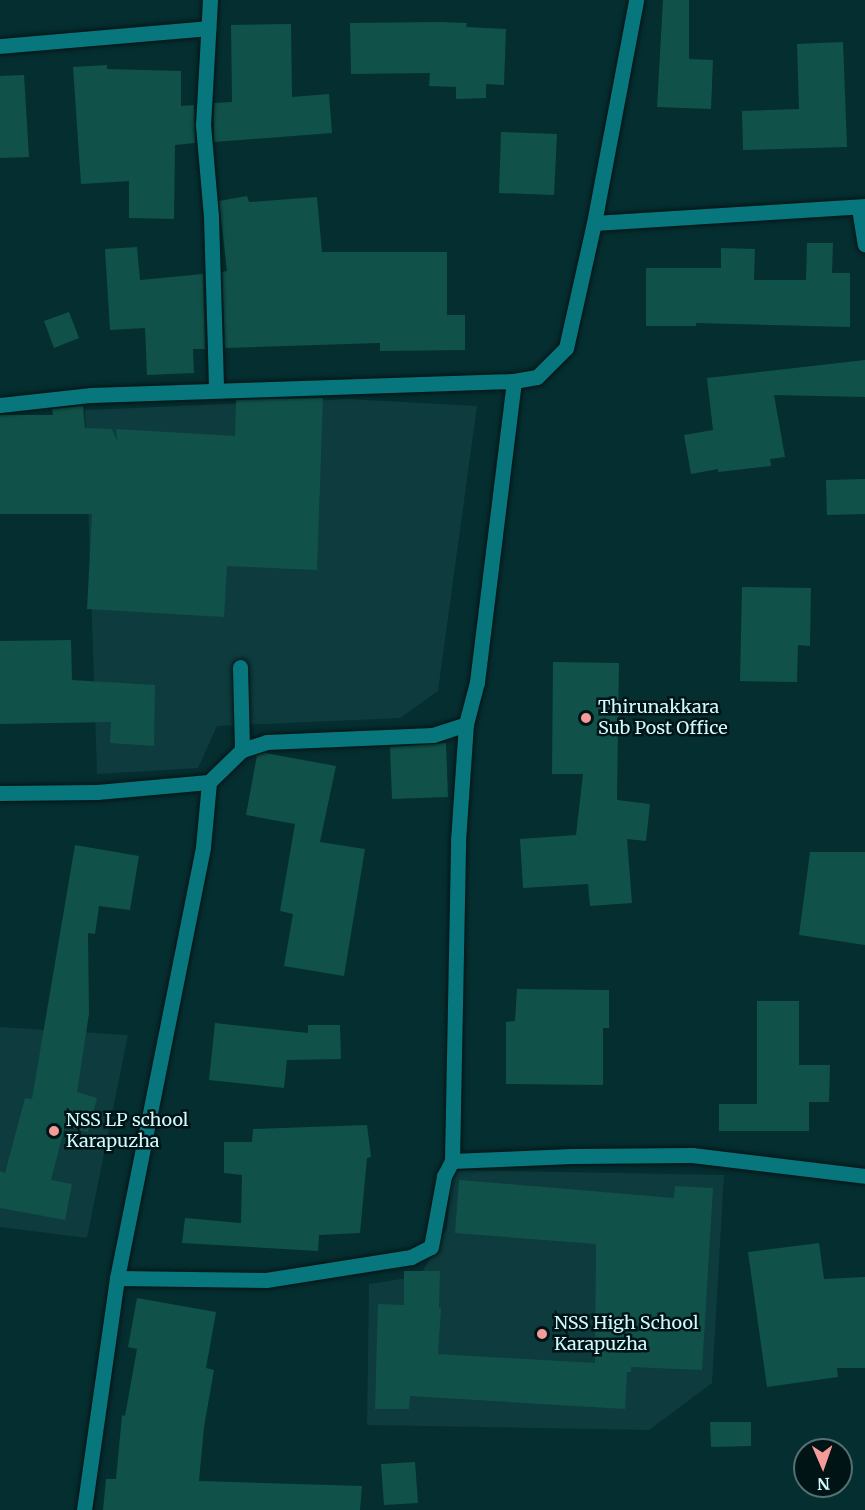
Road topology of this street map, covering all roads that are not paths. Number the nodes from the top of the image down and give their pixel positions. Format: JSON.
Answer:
{"nodes":[{"id":1,"x":210,"y":0,"type":"edge"},
{"id":2,"x":636,"y":0,"type":"edge"},
{"id":3,"x":208,"y":28,"type":"junction"},
{"id":4,"x":0,"y":46,"type":"edge"},
{"id":5,"x":862,"y":207,"type":"edge"},
{"id":6,"x":594,"y":223,"type":"junction"},
{"id":7,"x":865,"y":245,"type":"edge"},
{"id":8,"x":514,"y":381,"type":"junction"},
{"id":9,"x":216,"y":389,"type":"junction"},
{"id":10,"x":0,"y":405,"type":"edge"},
{"id":11,"x":240,"y":667,"type":"dead end"},
{"id":12,"x":466,"y":724,"type":"junction"},
{"id":13,"x":242,"y":750,"type":"junction"},
{"id":14,"x":209,"y":782,"type":"junction"},
{"id":15,"x":0,"y":794,"type":"edge"},
{"id":16,"x":452,"y":1161,"type":"junction"},
{"id":17,"x":865,"y":1176,"type":"edge"},
{"id":18,"x":117,"y":1278,"type":"junction"},
{"id":19,"x":84,"y":1510,"type":"edge"}],
"edges":[{"from":1,"to":3,"type":"street"},
{"from":2,"to":6,"type":"street"},
{"from":3,"to":4,"type":"street"},
{"from":3,"to":9,"type":"street"},
{"from":5,"to":6,"type":"street"},
{"from":5,"to":7,"type":"street"},
{"from":6,"to":8,"type":"street"},
{"from":8,"to":9,"type":"street"},
{"from":8,"to":12,"type":"street"},
{"from":9,"to":10,"type":"street"},
{"from":11,"to":13,"type":"street"},
{"from":12,"to":13,"type":"street"},
{"from":12,"to":16,"type":"street"},
{"from":13,"to":14,"type":"street"},
{"from":14,"to":15,"type":"street"},
{"from":14,"to":18,"type":"street"},
{"from":16,"to":17,"type":"street"},
{"from":16,"to":18,"type":"street"},
{"from":18,"to":19,"type":"street"}]}
